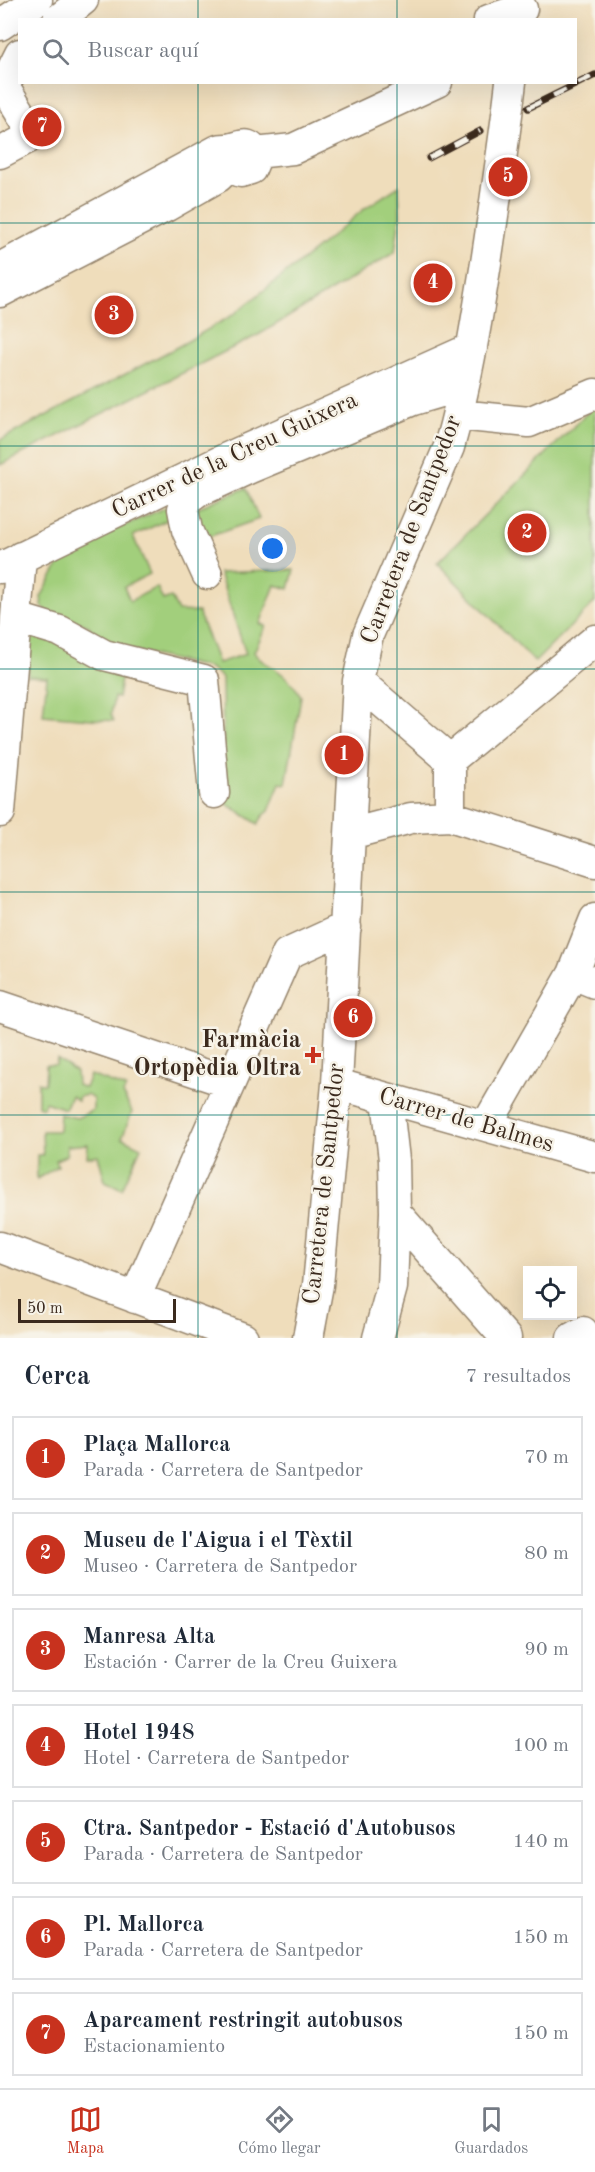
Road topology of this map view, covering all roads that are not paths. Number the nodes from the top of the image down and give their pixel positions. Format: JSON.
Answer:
{"nodes":[{"id":1,"x":37,"y":0,"type":"edge"},
{"id":2,"x":83,"y":0,"type":"edge"},
{"id":3,"x":522,"y":10,"type":"edge"},
{"id":4,"x":60,"y":18,"type":"edge"},
{"id":5,"x":496,"y":18,"type":"edge"},
{"id":6,"x":0,"y":25,"type":"edge"},
{"id":7,"x":18,"y":58,"type":"edge"},
{"id":8,"x":433,"y":84,"type":"edge"},
{"id":9,"x":511,"y":84,"type":"edge"},
{"id":10,"x":2,"y":87,"type":"edge"},
{"id":11,"x":0,"y":153,"type":"edge"},
{"id":12,"x":239,"y":156,"type":"junction"},
{"id":13,"x":0,"y":268,"type":"edge"},
{"id":14,"x":0,"y":292,"type":"edge"},
{"id":15,"x":472,"y":348,"type":"junction"},
{"id":16,"x":464,"y":386,"type":"junction"},
{"id":17,"x":595,"y":394,"type":"edge"},
{"id":18,"x":458,"y":415,"type":"junction"},
{"id":19,"x":6,"y":565,"type":"edge"},
{"id":20,"x":207,"y":574,"type":"dead end"},
{"id":21,"x":17,"y":618,"type":"junction"},
{"id":22,"x":595,"y":640,"type":"edge"},
{"id":23,"x":358,"y":681,"type":"junction"},
{"id":24,"x":450,"y":760,"type":"junction"},
{"id":25,"x":214,"y":793,"type":"dead end"},
{"id":26,"x":0,"y":812,"type":"edge"},
{"id":27,"x":450,"y":816,"type":"junction"},
{"id":28,"x":350,"y":834,"type":"junction"},
{"id":29,"x":595,"y":862,"type":"edge"},
{"id":30,"x":595,"y":919,"type":"edge"},
{"id":31,"x":346,"y":927,"type":"junction"},
{"id":32,"x":584,"y":979,"type":"edge"},
{"id":33,"x":0,"y":1006,"type":"edge"},
{"id":34,"x":230,"y":1083,"type":"junction"},
{"id":35,"x":337,"y":1084,"type":"junction"},
{"id":36,"x":387,"y":1099,"type":"junction"},
{"id":37,"x":486,"y":1126,"type":"junction"},
{"id":38,"x":595,"y":1157,"type":"edge"},
{"id":39,"x":395,"y":1212,"type":"junction"},
{"id":40,"x":0,"y":1248,"type":"edge"},
{"id":41,"x":135,"y":1298,"type":"junction"},
{"id":42,"x":243,"y":1338,"type":"edge"},
{"id":43,"x":308,"y":1338,"type":"edge"},
{"id":44,"x":378,"y":1338,"type":"edge"},
{"id":45,"x":506,"y":1338,"type":"edge"}],
"edges":[{"from":1,"to":6,"type":"street"},
{"from":2,"to":4,"type":"street"},
{"from":3,"to":5,"type":"street"},
{"from":7,"to":10,"type":"street"},
{"from":8,"to":12,"type":"street"},
{"from":9,"to":15,"type":"street","name":"Carretera de Santpedor"},
{"from":10,"to":11,"type":"street"},
{"from":12,"to":13,"type":"street"},
{"from":12,"to":14,"type":"street"},
{"from":15,"to":16,"type":"street","name":"Carretera de Santpedor"},
{"from":15,"to":19,"type":"street","name":"Carrer de la Creu Guixera"},
{"from":16,"to":18,"type":"street","name":"Carretera de Santpedor"},
{"from":16,"to":20,"type":"street"},
{"from":17,"to":18,"type":"street"},
{"from":18,"to":23,"type":"street","name":"Carretera de Santpedor"},
{"from":19,"to":21,"type":"street"},
{"from":21,"to":25,"type":"street"},
{"from":21,"to":26,"type":"street"},
{"from":22,"to":24,"type":"street"},
{"from":23,"to":24,"type":"street"},
{"from":23,"to":28,"type":"street","name":"Carretera de Santpedor"},
{"from":24,"to":27,"type":"street"},
{"from":27,"to":28,"type":"street"},
{"from":27,"to":29,"type":"street"},
{"from":28,"to":31,"type":"street","name":"Carretera de Santpedor"},
{"from":30,"to":32,"type":"street"},
{"from":31,"to":34,"type":"street"},
{"from":31,"to":35,"type":"street","name":"Carretera de Santpedor"},
{"from":32,"to":37,"type":"street"},
{"from":33,"to":34,"type":"street"},
{"from":34,"to":41,"type":"street"},
{"from":35,"to":36,"type":"street","name":"Carrer de Balmes"},
{"from":35,"to":43,"type":"street","name":"Carretera de Santpedor"},
{"from":36,"to":37,"type":"street","name":"Carrer de Balmes"},
{"from":36,"to":39,"type":"street"},
{"from":37,"to":38,"type":"street","name":"Carrer de Balmes"},
{"from":39,"to":44,"type":"street"},
{"from":39,"to":45,"type":"street"},
{"from":40,"to":41,"type":"street"},
{"from":41,"to":42,"type":"street"}]}
